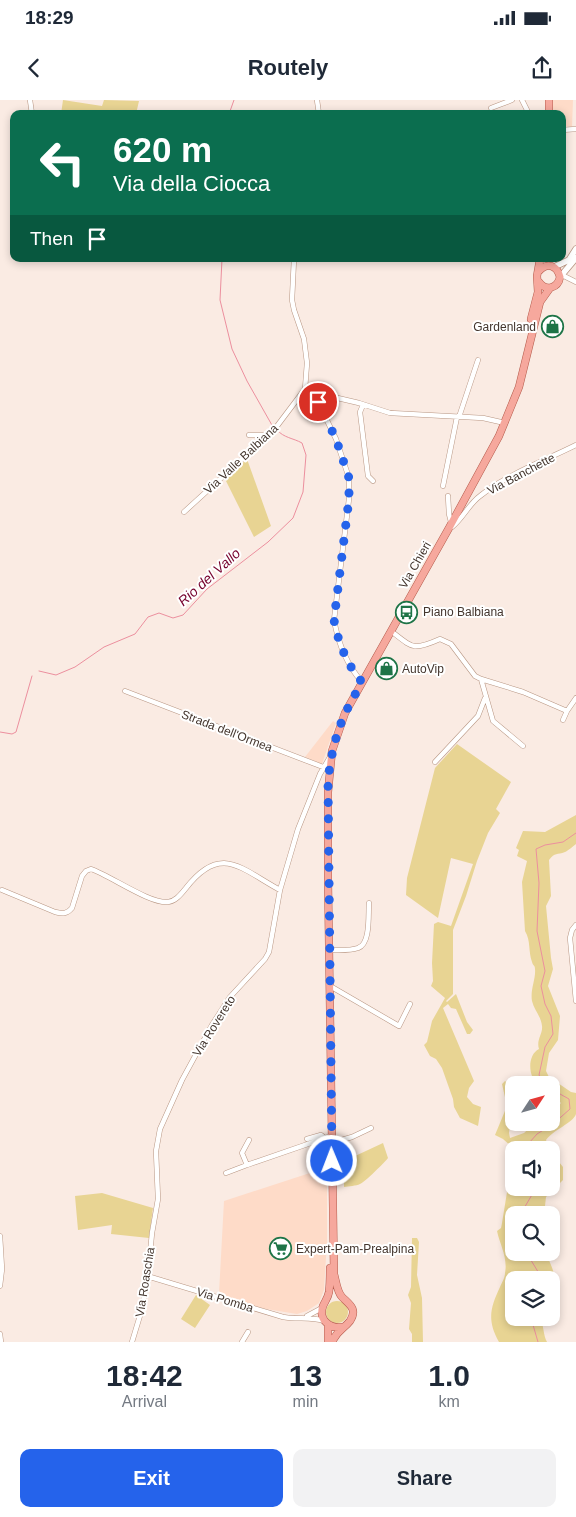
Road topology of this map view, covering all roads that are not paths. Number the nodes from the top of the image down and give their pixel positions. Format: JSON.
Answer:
{"nodes":[{"id":1,"x":512,"y":100,"type":"edge"},
{"id":2,"x":491,"y":108,"type":"dead end"},
{"id":3,"x":576,"y":249,"type":"edge"},
{"id":4,"x":576,"y":258,"type":"edge"},
{"id":5,"x":566,"y":261,"type":"edge"},
{"id":6,"x":294,"y":262,"type":"edge"},
{"id":7,"x":540,"y":262,"type":"edge"},
{"id":8,"x":549,"y":262,"type":"edge"},
{"id":9,"x":564,"y":262,"type":"edge"},
{"id":10,"x":553,"y":267,"type":"junction"},
{"id":11,"x":539,"y":271,"type":"junction"},
{"id":12,"x":559,"y":279,"type":"junction"},
{"id":13,"x":539,"y":282,"type":"junction"},
{"id":14,"x":574,"y":282,"type":"edge"},
{"id":15,"x":550,"y":288,"type":"junction"},
{"id":16,"x":528,"y":347,"type":"junction"},
{"id":17,"x":478,"y":360,"type":"dead end"},
{"id":18,"x":305,"y":389,"type":"junction"},
{"id":19,"x":310,"y":391,"type":"junction"},
{"id":20,"x":363,"y":405,"type":"junction"},
{"id":21,"x":458,"y":417,"type":"junction"},
{"id":22,"x":505,"y":423,"type":"junction"},
{"id":23,"x":250,"y":434,"type":"dead end"},
{"id":24,"x":269,"y":435,"type":"junction"},
{"id":25,"x":576,"y":445,"type":"edge"},
{"id":26,"x":373,"y":481,"type":"dead end"},
{"id":27,"x":443,"y":486,"type":"dead end"},
{"id":28,"x":448,"y":496,"type":"dead end"},
{"id":29,"x":184,"y":512,"type":"dead end"},
{"id":30,"x":451,"y":526,"type":"junction"},
{"id":31,"x":390,"y":631,"type":"junction"},
{"id":32,"x":481,"y":679,"type":"junction"},
{"id":33,"x":362,"y":682,"type":"junction"},
{"id":34,"x":124,"y":691,"type":"dead end"},
{"id":35,"x":486,"y":697,"type":"junction"},
{"id":36,"x":576,"y":698,"type":"edge"},
{"id":37,"x":567,"y":711,"type":"junction"},
{"id":38,"x":563,"y":720,"type":"dead end"},
{"id":39,"x":523,"y":746,"type":"dead end"},
{"id":40,"x":435,"y":762,"type":"dead end"},
{"id":41,"x":326,"y":768,"type":"junction"},
{"id":42,"x":2,"y":890,"type":"dead end"},
{"id":43,"x":280,"y":890,"type":"junction"},
{"id":44,"x":369,"y":903,"type":"dead end"},
{"id":45,"x":576,"y":925,"type":"edge"},
{"id":46,"x":330,"y":950,"type":"junction"},
{"id":47,"x":330,"y":986,"type":"junction"},
{"id":48,"x":576,"y":1001,"type":"edge"},
{"id":49,"x":410,"y":1004,"type":"dead end"},
{"id":50,"x":370,"y":1128,"type":"dead end"},
{"id":51,"x":329,"y":1139,"type":"junction"},
{"id":52,"x":249,"y":1140,"type":"dead end"},
{"id":53,"x":307,"y":1140,"type":"dead end"},
{"id":54,"x":332,"y":1158,"type":"junction"},
{"id":55,"x":247,"y":1165,"type":"junction"},
{"id":56,"x":226,"y":1173,"type":"dead end"},
{"id":57,"x":154,"y":1222,"type":"joint"},
{"id":58,"x":0,"y":1236,"type":"edge"},
{"id":59,"x":147,"y":1276,"type":"junction"},
{"id":60,"x":0,"y":1286,"type":"edge"},
{"id":61,"x":342,"y":1297,"type":"junction"},
{"id":62,"x":327,"y":1300,"type":"junction"},
{"id":63,"x":322,"y":1308,"type":"junction"},
{"id":64,"x":303,"y":1318,"type":"junction"},
{"id":65,"x":326,"y":1323,"type":"junction"},
{"id":66,"x":342,"y":1327,"type":"junction"},
{"id":67,"x":248,"y":1332,"type":"dead end"},
{"id":68,"x":0,"y":1334,"type":"edge"},
{"id":69,"x":1,"y":1342,"type":"edge"},
{"id":70,"x":132,"y":1342,"type":"edge"},
{"id":71,"x":242,"y":1342,"type":"edge"},
{"id":72,"x":328,"y":1342,"type":"edge"},
{"id":73,"x":332,"y":1342,"type":"edge"}],
"edges":[{"from":1,"to":2,"type":"street"},
{"from":3,"to":5,"type":"main road"},
{"from":4,"to":12,"type":"main road"},
{"from":6,"to":18,"type":"street"},
{"from":7,"to":11,"type":"main road"},
{"from":8,"to":10,"type":"main road"},
{"from":9,"to":10,"type":"main road"},
{"from":10,"to":11,"type":"main road"},
{"from":10,"to":12,"type":"main road"},
{"from":11,"to":13,"type":"main road"},
{"from":12,"to":14,"type":"street"},
{"from":12,"to":15,"type":"main road"},
{"from":13,"to":15,"type":"main road"},
{"from":13,"to":16,"type":"main road","name":"Via Chieri"},
{"from":15,"to":16,"type":"main road","name":"Via Chieri"},
{"from":16,"to":22,"type":"main road","name":"Via Chieri"},
{"from":17,"to":21,"type":"street"},
{"from":18,"to":19,"type":"street"},
{"from":18,"to":24,"type":"street","name":"Via Valle Balbiana"},
{"from":19,"to":20,"type":"street"},
{"from":19,"to":33,"type":"street"},
{"from":20,"to":21,"type":"street"},
{"from":20,"to":26,"type":"street"},
{"from":21,"to":22,"type":"street"},
{"from":21,"to":27,"type":"street"},
{"from":22,"to":30,"type":"main road","name":"Via Chieri"},
{"from":23,"to":24,"type":"street"},
{"from":24,"to":29,"type":"street","name":"Via Valle Balbiana"},
{"from":25,"to":30,"type":"street","name":"Via Banchette"},
{"from":28,"to":30,"type":"street"},
{"from":30,"to":31,"type":"main road","name":"Via Chieri"},
{"from":31,"to":32,"type":"street"},
{"from":31,"to":33,"type":"main road","name":"Via Chieri"},
{"from":32,"to":35,"type":"street"},
{"from":32,"to":37,"type":"street"},
{"from":33,"to":41,"type":"main road","name":"Via Chieri"},
{"from":34,"to":41,"type":"street","name":"Strada dell'Ormea"},
{"from":35,"to":39,"type":"street"},
{"from":35,"to":40,"type":"street"},
{"from":36,"to":37,"type":"street"},
{"from":37,"to":38,"type":"street"},
{"from":41,"to":43,"type":"street","name":"Via Rovereto"},
{"from":41,"to":46,"type":"main road","name":"Via Chieri"},
{"from":42,"to":43,"type":"street"},
{"from":43,"to":57,"type":"street","name":"Via Rovereto"},
{"from":44,"to":46,"type":"street"},
{"from":45,"to":48,"type":"street"},
{"from":46,"to":47,"type":"main road","name":"Via Chieri"},
{"from":47,"to":49,"type":"street"},
{"from":47,"to":51,"type":"main road","name":"Via Chieri"},
{"from":50,"to":51,"type":"street"},
{"from":51,"to":53,"type":"street"},
{"from":51,"to":54,"type":"main road","name":"Via Chieri"},
{"from":51,"to":55,"type":"street"},
{"from":52,"to":55,"type":"street"},
{"from":54,"to":61,"type":"main road","name":"Via Chieri"},
{"from":54,"to":62,"type":"main road","name":"Via Chieri"},
{"from":55,"to":56,"type":"street"},
{"from":57,"to":59,"type":"street","name":"Via Roaschia"},
{"from":58,"to":60,"type":"street"},
{"from":59,"to":64,"type":"street","name":"Via Pomba"},
{"from":59,"to":70,"type":"street","name":"Via Roaschia"},
{"from":61,"to":62,"type":"main road"},
{"from":61,"to":66,"type":"main road","name":"Via Chieri"},
{"from":62,"to":63,"type":"main road","name":"Via Chieri"},
{"from":63,"to":64,"type":"street"},
{"from":63,"to":65,"type":"main road"},
{"from":64,"to":65,"type":"street","name":"Via Pomba"},
{"from":65,"to":66,"type":"main road"},
{"from":65,"to":72,"type":"main road"},
{"from":66,"to":73,"type":"main road","name":"Via Chieri"},
{"from":67,"to":71,"type":"street"},
{"from":68,"to":69,"type":"street"}]}
